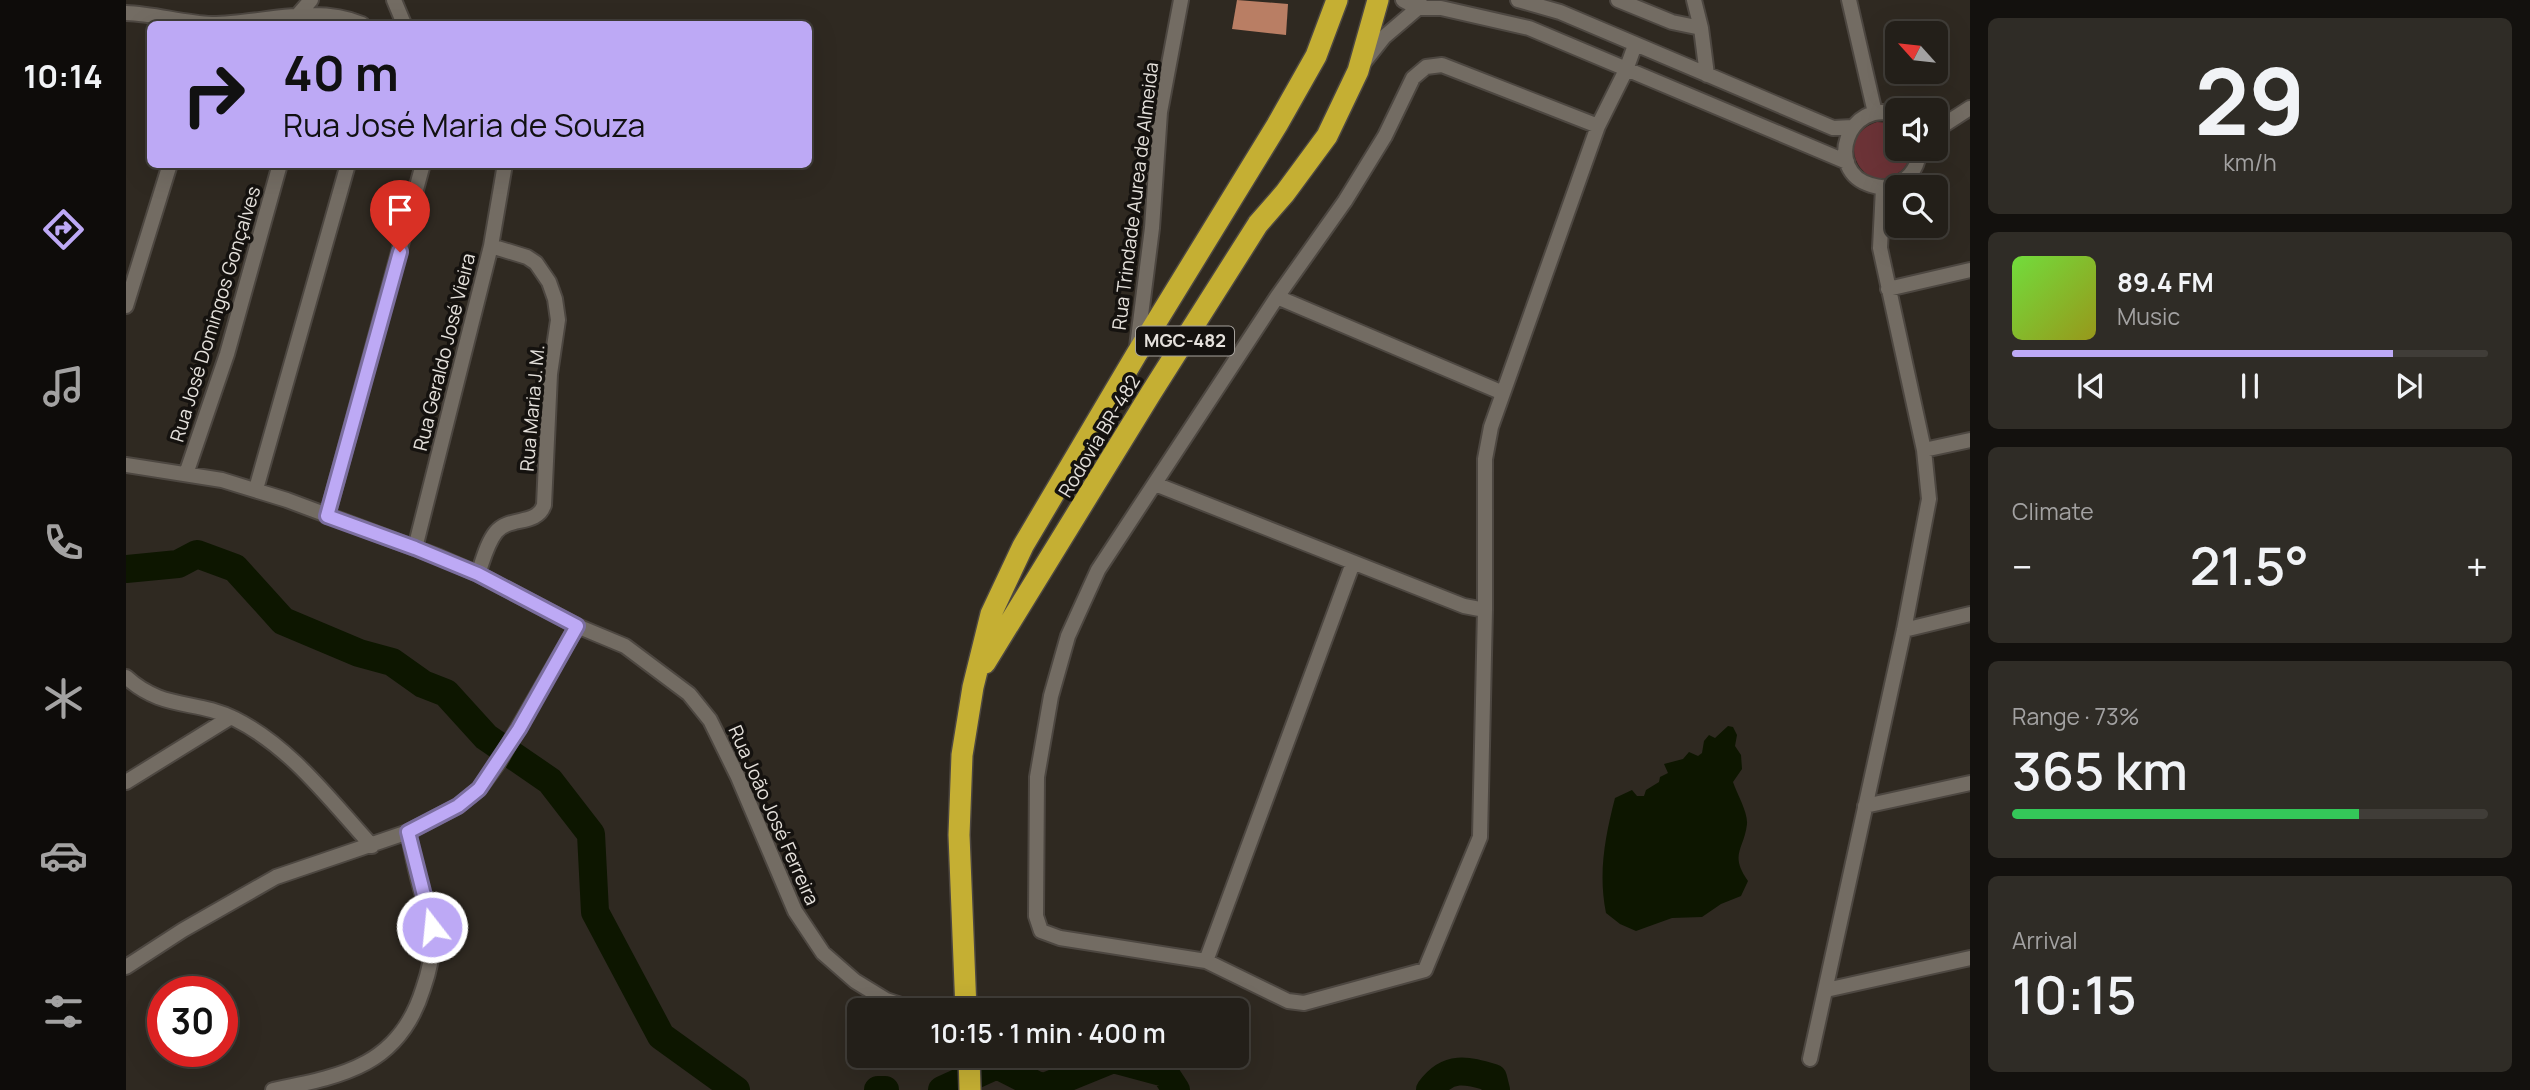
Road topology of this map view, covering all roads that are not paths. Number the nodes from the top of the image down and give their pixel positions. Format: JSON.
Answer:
{"nodes":[{"id":1,"x":311,"y":0,"type":"edge"},
{"id":2,"x":394,"y":0,"type":"edge"},
{"id":3,"x":1181,"y":0,"type":"edge"},
{"id":4,"x":1337,"y":0,"type":"edge"},
{"id":5,"x":1378,"y":0,"type":"edge"},
{"id":6,"x":1403,"y":0,"type":"edge"},
{"id":7,"x":1518,"y":0,"type":"edge"},
{"id":8,"x":1618,"y":0,"type":"edge"},
{"id":9,"x":1694,"y":0,"type":"edge"},
{"id":10,"x":1849,"y":0,"type":"edge"},
{"id":11,"x":1420,"y":4,"type":"edge"},
{"id":12,"x":1536,"y":4,"type":"junction"},
{"id":13,"x":126,"y":13,"type":"edge"},
{"id":14,"x":297,"y":16,"type":"junction"},
{"id":15,"x":320,"y":20,"type":"edge"},
{"id":16,"x":187,"y":21,"type":"edge"},
{"id":17,"x":243,"y":21,"type":"edge"},
{"id":18,"x":353,"y":21,"type":"edge"},
{"id":19,"x":403,"y":21,"type":"edge"},
{"id":20,"x":1529,"y":28,"type":"junction"},
{"id":21,"x":1702,"y":28,"type":"junction"},
{"id":22,"x":1635,"y":45,"type":"junction"},
{"id":23,"x":1626,"y":70,"type":"junction"},
{"id":24,"x":1358,"y":71,"type":"junction"},
{"id":25,"x":1707,"y":75,"type":"junction"},
{"id":26,"x":1970,"y":108,"type":"edge"},
{"id":27,"x":1875,"y":113,"type":"junction"},
{"id":28,"x":1885,"y":114,"type":"edge"},
{"id":29,"x":1948,"y":122,"type":"edge"},
{"id":30,"x":1598,"y":125,"type":"junction"},
{"id":31,"x":1853,"y":127,"type":"junction"},
{"id":32,"x":1917,"y":161,"type":"edge"},
{"id":33,"x":1847,"y":162,"type":"junction"},
{"id":34,"x":169,"y":168,"type":"edge"},
{"id":35,"x":279,"y":168,"type":"edge"},
{"id":36,"x":347,"y":168,"type":"edge"},
{"id":37,"x":422,"y":168,"type":"edge"},
{"id":38,"x":504,"y":168,"type":"edge"},
{"id":39,"x":1883,"y":188,"type":"junction"},
{"id":40,"x":491,"y":246,"type":"junction"},
{"id":41,"x":1970,"y":270,"type":"edge"},
{"id":42,"x":1888,"y":289,"type":"junction"},
{"id":43,"x":1277,"y":297,"type":"junction"},
{"id":44,"x":126,"y":306,"type":"edge"},
{"id":45,"x":1136,"y":355,"type":"junction"},
{"id":46,"x":1503,"y":393,"type":"junction"},
{"id":47,"x":1970,"y":440,"type":"edge"},
{"id":48,"x":1924,"y":450,"type":"junction"},
{"id":49,"x":126,"y":465,"type":"edge"},
{"id":50,"x":186,"y":474,"type":"junction"},
{"id":51,"x":1155,"y":484,"type":"junction"},
{"id":52,"x":256,"y":489,"type":"junction"},
{"id":53,"x":327,"y":516,"type":"junction"},
{"id":54,"x":415,"y":548,"type":"junction"},
{"id":55,"x":1353,"y":563,"type":"junction"},
{"id":56,"x":478,"y":574,"type":"junction"},
{"id":57,"x":1485,"y":610,"type":"junction"},
{"id":58,"x":1970,"y":614,"type":"edge"},
{"id":59,"x":577,"y":626,"type":"junction"},
{"id":60,"x":1904,"y":630,"type":"junction"},
{"id":61,"x":126,"y":677,"type":"edge"},
{"id":62,"x":976,"y":677,"type":"junction"},
{"id":63,"x":231,"y":717,"type":"junction"},
{"id":64,"x":126,"y":782,"type":"edge"},
{"id":65,"x":1970,"y":783,"type":"edge"},
{"id":66,"x":1866,"y":806,"type":"junction"},
{"id":67,"x":408,"y":832,"type":"junction"},
{"id":68,"x":372,"y":846,"type":"junction"},
{"id":69,"x":1970,"y":958,"type":"edge"},
{"id":70,"x":1206,"y":961,"type":"junction"},
{"id":71,"x":126,"y":967,"type":"edge"},
{"id":72,"x":1826,"y":990,"type":"junction"},
{"id":73,"x":883,"y":998,"type":"edge"},
{"id":74,"x":966,"y":998,"type":"edge"},
{"id":75,"x":1811,"y":1059,"type":"dead end"},
{"id":76,"x":969,"y":1068,"type":"edge"},
{"id":77,"x":273,"y":1090,"type":"edge"},
{"id":78,"x":970,"y":1090,"type":"edge"}],
"edges":[{"from":1,"to":14,"type":"street"},
{"from":2,"to":19,"type":"street"},
{"from":3,"to":45,"type":"street","name":"Rua Trindade Aurea de Almeida"},
{"from":4,"to":45,"type":"highway","name":"Rodovia BR-482","number":"MGC-482"},
{"from":5,"to":24,"type":"highway","name":"Rodovia BR-482","number":"MGC-482"},
{"from":6,"to":11,"type":"street"},
{"from":7,"to":12,"type":"street"},
{"from":8,"to":21,"type":"street"},
{"from":9,"to":21,"type":"street"},
{"from":10,"to":27,"type":"street"},
{"from":11,"to":20,"type":"street"},
{"from":11,"to":24,"type":"street"},
{"from":12,"to":20,"type":"street"},
{"from":12,"to":22,"type":"street"},
{"from":13,"to":16,"type":"street"},
{"from":14,"to":15,"type":"street"},
{"from":14,"to":17,"type":"street"},
{"from":15,"to":18,"type":"street"},
{"from":20,"to":23,"type":"street"},
{"from":21,"to":25,"type":"street"},
{"from":22,"to":23,"type":"street"},
{"from":22,"to":25,"type":"street"},
{"from":23,"to":30,"type":"street"},
{"from":23,"to":33,"type":"street"},
{"from":24,"to":62,"type":"highway","name":"Rodovia BR-482","number":"MGC-482"},
{"from":25,"to":31,"type":"street"},
{"from":26,"to":29,"type":"street"},
{"from":27,"to":28,"type":"street"},
{"from":27,"to":31,"type":"street"},
{"from":30,"to":43,"type":"street"},
{"from":30,"to":46,"type":"street"},
{"from":31,"to":33,"type":"street"},
{"from":32,"to":39,"type":"street"},
{"from":33,"to":39,"type":"street"},
{"from":34,"to":44,"type":"street"},
{"from":35,"to":50,"type":"street","name":"Rua José Domingos Gonçalves"},
{"from":36,"to":52,"type":"street"},
{"from":37,"to":53,"type":"street"},
{"from":38,"to":40,"type":"street","name":"Rua Geraldo José Vieira"},
{"from":39,"to":42,"type":"street"},
{"from":40,"to":54,"type":"street","name":"Rua Geraldo José Vieira"},
{"from":40,"to":56,"type":"street","name":"Rua Maria J. M."},
{"from":41,"to":42,"type":"street"},
{"from":42,"to":48,"type":"street"},
{"from":43,"to":46,"type":"street"},
{"from":43,"to":51,"type":"street"},
{"from":45,"to":62,"type":"highway","name":"Rodovia BR-482","number":"MGC-482"},
{"from":46,"to":57,"type":"street"},
{"from":47,"to":48,"type":"street"},
{"from":48,"to":60,"type":"street"},
{"from":49,"to":50,"type":"street","name":"Rua João José Ferreira"},
{"from":50,"to":52,"type":"street","name":"Rua João José Ferreira"},
{"from":51,"to":55,"type":"street"},
{"from":51,"to":70,"type":"street"},
{"from":52,"to":53,"type":"street","name":"Rua João José Ferreira"},
{"from":53,"to":54,"type":"street","name":"Rua João José Ferreira"},
{"from":54,"to":56,"type":"street","name":"Rua João José Ferreira"},
{"from":55,"to":57,"type":"street"},
{"from":55,"to":70,"type":"street"},
{"from":56,"to":59,"type":"street","name":"Rua João José Ferreira"},
{"from":57,"to":70,"type":"street"},
{"from":58,"to":60,"type":"street"},
{"from":59,"to":67,"type":"street"},
{"from":59,"to":73,"type":"street","name":"Rua João José Ferreira"},
{"from":60,"to":66,"type":"street"},
{"from":61,"to":63,"type":"street"},
{"from":62,"to":74,"type":"highway","name":"Rodovia BR-482","number":"MGC-482"},
{"from":63,"to":64,"type":"street"},
{"from":63,"to":68,"type":"street"},
{"from":65,"to":66,"type":"street"},
{"from":66,"to":72,"type":"street"},
{"from":67,"to":68,"type":"street"},
{"from":67,"to":77,"type":"street"},
{"from":68,"to":71,"type":"street"},
{"from":69,"to":72,"type":"street"},
{"from":72,"to":75,"type":"street"},
{"from":76,"to":78,"type":"highway"}]}
